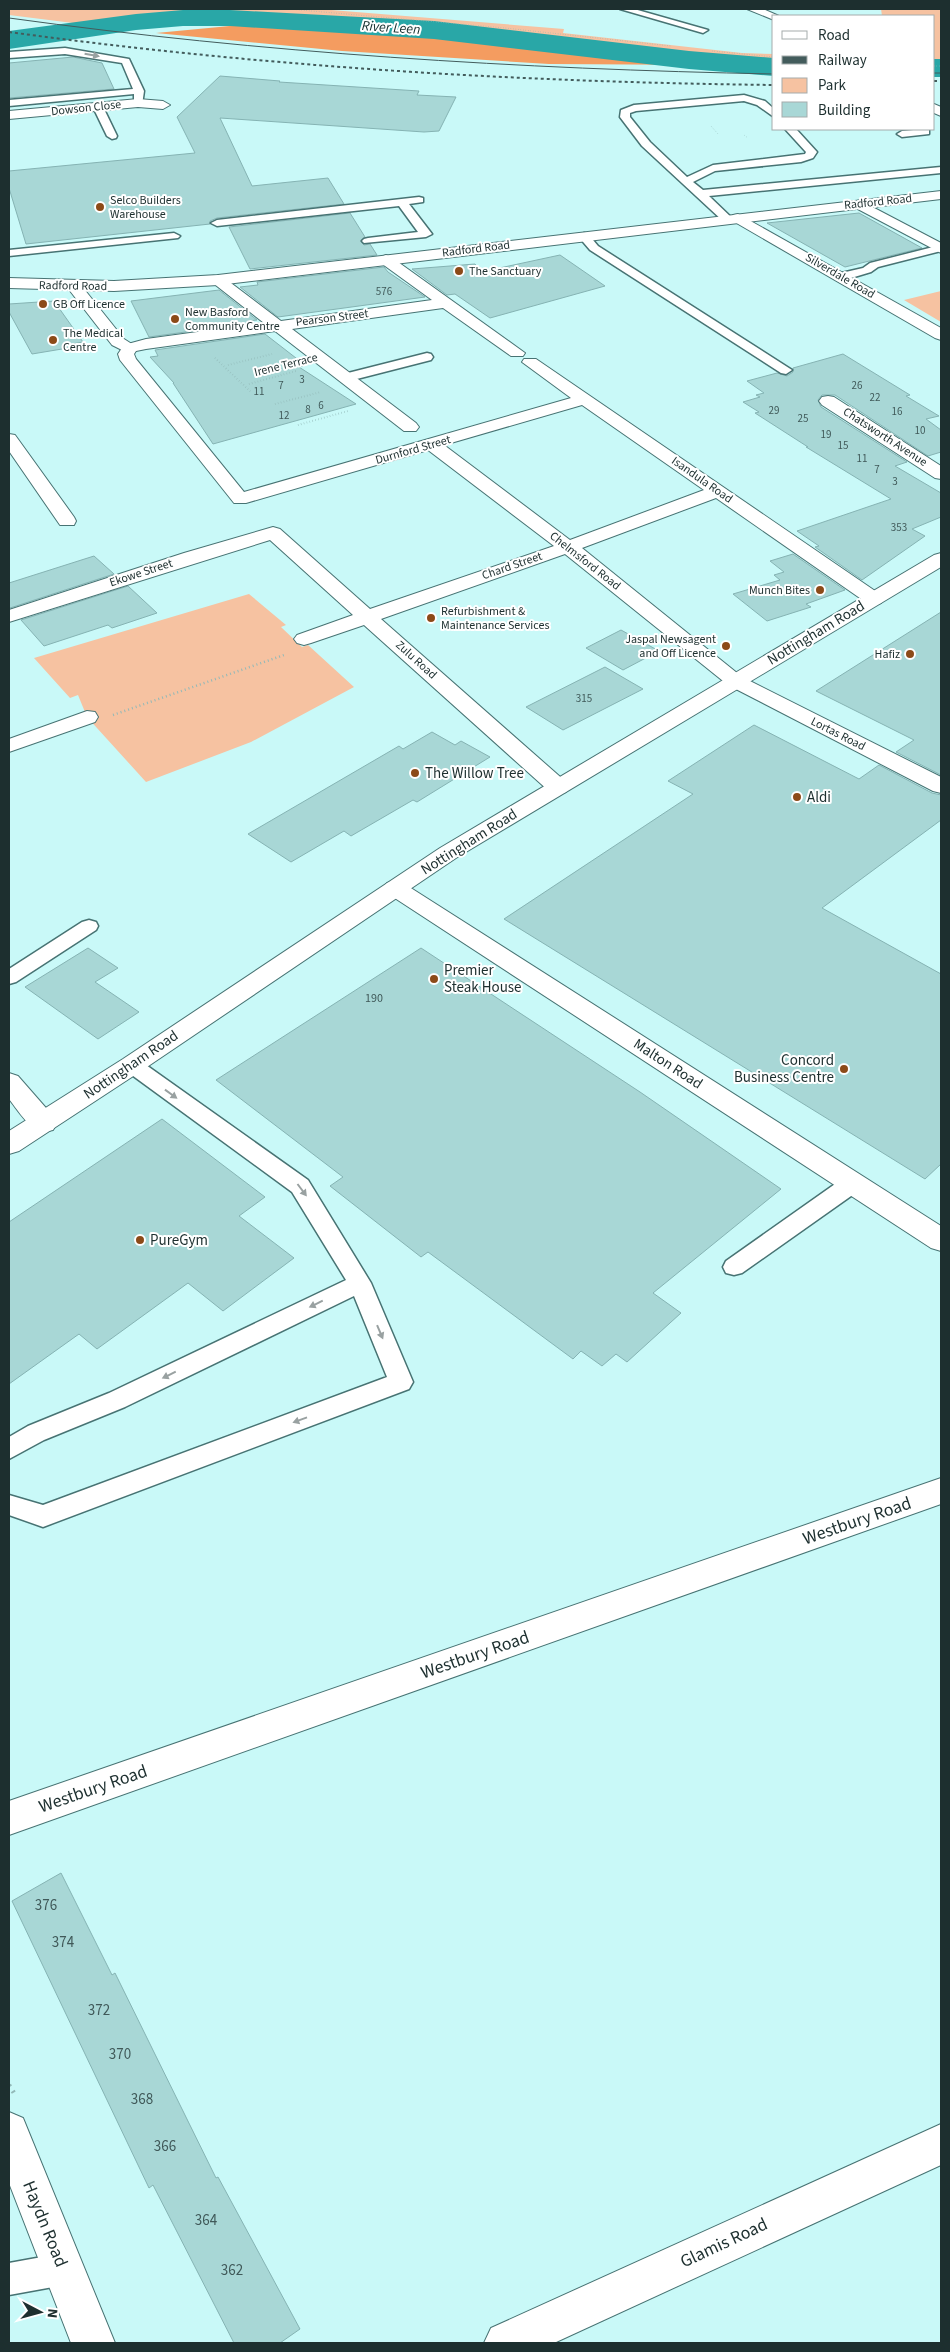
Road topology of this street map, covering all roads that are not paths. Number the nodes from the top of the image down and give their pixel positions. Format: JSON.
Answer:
{"nodes":[{"id":1,"x":624,"y":9,"type":"edge"},
{"id":2,"x":753,"y":9,"type":"edge"},
{"id":3,"x":772,"y":16,"type":"edge"},
{"id":4,"x":703,"y":30,"type":"dead end"},
{"id":5,"x":65,"y":52,"type":"junction"},
{"id":6,"x":9,"y":55,"type":"edge"},
{"id":7,"x":9,"y":60,"type":"edge"},
{"id":8,"x":138,"y":97,"type":"junction"},
{"id":9,"x":9,"y":103,"type":"edge"},
{"id":10,"x":163,"y":105,"type":"dead end"},
{"id":11,"x":98,"y":107,"type":"junction"},
{"id":12,"x":772,"y":112,"type":"edge"},
{"id":13,"x":9,"y":115,"type":"edge"},
{"id":14,"x":791,"y":130,"type":"edge"},
{"id":15,"x":925,"y":132,"type":"dead end"},
{"id":16,"x":902,"y":134,"type":"edge"},
{"id":17,"x":112,"y":136,"type":"dead end"},
{"id":18,"x":694,"y":161,"type":"dead end"},
{"id":19,"x":941,"y":170,"type":"edge"},
{"id":20,"x":705,"y":172,"type":"junction"},
{"id":21,"x":687,"y":181,"type":"junction"},
{"id":22,"x":700,"y":194,"type":"junction"},
{"id":23,"x":941,"y":195,"type":"edge"},
{"id":24,"x":419,"y":200,"type":"dead end"},
{"id":25,"x":402,"y":202,"type":"junction"},
{"id":26,"x":859,"y":204,"type":"junction"},
{"id":27,"x":732,"y":218,"type":"junction"},
{"id":28,"x":217,"y":223,"type":"dead end"},
{"id":29,"x":174,"y":236,"type":"dead end"},
{"id":30,"x":411,"y":236,"type":"junction"},
{"id":31,"x":584,"y":236,"type":"junction"},
{"id":32,"x":368,"y":241,"type":"dead end"},
{"id":33,"x":941,"y":249,"type":"edge"},
{"id":34,"x":9,"y":253,"type":"edge"},
{"id":35,"x":424,"y":255,"type":"junction"},
{"id":36,"x":386,"y":260,"type":"junction"},
{"id":37,"x":841,"y":277,"type":"junction"},
{"id":38,"x":218,"y":280,"type":"junction"},
{"id":39,"x":9,"y":283,"type":"edge"},
{"id":40,"x":75,"y":287,"type":"junction"},
{"id":41,"x":446,"y":304,"type":"junction"},
{"id":42,"x":277,"y":325,"type":"junction"},
{"id":43,"x":941,"y":335,"type":"edge"},
{"id":44,"x":130,"y":348,"type":"junction"},
{"id":45,"x":427,"y":357,"type":"dead end"},
{"id":46,"x":786,"y":370,"type":"dead end"},
{"id":47,"x":349,"y":381,"type":"junction"},
{"id":48,"x":585,"y":399,"type":"junction"},
{"id":49,"x":828,"y":401,"type":"dead end"},
{"id":50,"x":410,"y":427,"type":"dead end"},
{"id":51,"x":9,"y":439,"type":"edge"},
{"id":52,"x":432,"y":445,"type":"junction"},
{"id":53,"x":941,"y":474,"type":"edge"},
{"id":54,"x":718,"y":491,"type":"junction"},
{"id":55,"x":67,"y":521,"type":"dead end"},
{"id":56,"x":273,"y":533,"type":"joint"},
{"id":57,"x":568,"y":547,"type":"junction"},
{"id":58,"x":941,"y":559,"type":"edge"},
{"id":59,"x":874,"y":599,"type":"junction"},
{"id":60,"x":9,"y":616,"type":"edge"},
{"id":61,"x":368,"y":616,"type":"junction"},
{"id":62,"x":304,"y":639,"type":"road end"},
{"id":63,"x":735,"y":681,"type":"junction"},
{"id":64,"x":87,"y":717,"type":"road end"},
{"id":65,"x":10,"y":744,"type":"edge"},
{"id":66,"x":941,"y":786,"type":"edge"},
{"id":67,"x":558,"y":787,"type":"junction"},
{"id":68,"x":396,"y":888,"type":"junction"},
{"id":69,"x":89,"y":926,"type":"dead end"},
{"id":70,"x":9,"y":978,"type":"edge"},
{"id":71,"x":132,"y":1066,"type":"junction"},
{"id":72,"x":9,"y":1082,"type":"edge"},
{"id":73,"x":44,"y":1123,"type":"junction"},
{"id":74,"x":9,"y":1144,"type":"edge"},
{"id":75,"x":853,"y":1183,"type":"junction"},
{"id":76,"x":941,"y":1240,"type":"edge"},
{"id":77,"x":734,"y":1267,"type":"dead end"},
{"id":78,"x":360,"y":1283,"type":"junction"},
{"id":79,"x":9,"y":1449,"type":"edge"},
{"id":80,"x":941,"y":1491,"type":"edge"},
{"id":81,"x":9,"y":1505,"type":"edge"},
{"id":82,"x":9,"y":1818,"type":"edge"},
{"id":83,"x":9,"y":2132,"type":"edge"},
{"id":84,"x":941,"y":2144,"type":"edge"},
{"id":85,"x":64,"y":2269,"type":"junction"},
{"id":86,"x":9,"y":2279,"type":"edge"},
{"id":87,"x":93,"y":2343,"type":"edge"},
{"id":88,"x":506,"y":2343,"type":"edge"}],
"edges":[{"from":1,"to":4,"type":"lane"},
{"from":2,"to":3,"type":"main road"},
{"from":5,"to":6,"type":"lane"},
{"from":5,"to":7,"type":"lane"},
{"from":5,"to":8,"type":"lane","one_way":true},
{"from":8,"to":9,"type":"lane"},
{"from":8,"to":10,"type":"main road","name":"Dowson Close"},
{"from":8,"to":11,"type":"main road","name":"Dowson Close"},
{"from":11,"to":13,"type":"main road","name":"Dowson Close"},
{"from":11,"to":17,"type":"lane"},
{"from":12,"to":21,"type":"lane"},
{"from":14,"to":20,"type":"lane"},
{"from":15,"to":16,"type":"lane"},
{"from":18,"to":20,"type":"lane"},
{"from":19,"to":22,"type":"lane"},
{"from":20,"to":21,"type":"lane"},
{"from":21,"to":22,"type":"lane"},
{"from":22,"to":27,"type":"lane"},
{"from":23,"to":26,"type":"main road","name":"Radford Road"},
{"from":24,"to":25,"type":"lane"},
{"from":25,"to":28,"type":"lane"},
{"from":25,"to":30,"type":"lane"},
{"from":26,"to":27,"type":"main road","name":"Radford Road"},
{"from":26,"to":33,"type":"main road"},
{"from":27,"to":31,"type":"main road","name":"Radford Road"},
{"from":27,"to":37,"type":"main road","name":"Silverdale Road"},
{"from":29,"to":34,"type":"lane"},
{"from":30,"to":32,"type":"lane"},
{"from":30,"to":35,"type":"lane"},
{"from":31,"to":35,"type":"main road","name":"Radford Road"},
{"from":31,"to":46,"type":"lane"},
{"from":33,"to":37,"type":"lane"},
{"from":35,"to":36,"type":"main road","name":"Radford Road"},
{"from":36,"to":38,"type":"main road","name":"Radford Road"},
{"from":36,"to":41,"type":"main road","name":"Isandula Road"},
{"from":37,"to":43,"type":"main road","name":"Silverdale Road"},
{"from":38,"to":40,"type":"main road","name":"Radford Road"},
{"from":38,"to":42,"type":"main road"},
{"from":39,"to":40,"type":"main road","name":"Radford Road"},
{"from":40,"to":44,"type":"main road"},
{"from":41,"to":42,"type":"main road","name":"Pearson Street"},
{"from":41,"to":48,"type":"main road","name":"Isandula Road"},
{"from":42,"to":44,"type":"main road","name":"Pearson Street"},
{"from":42,"to":47,"type":"main road"},
{"from":44,"to":52,"type":"main road","name":"Durnford Street"},
{"from":45,"to":47,"type":"lane"},
{"from":47,"to":50,"type":"main road"},
{"from":48,"to":52,"type":"main road","name":"Durnford Street"},
{"from":48,"to":54,"type":"main road","name":"Isandula Road"},
{"from":49,"to":53,"type":"main road","name":"Chatsworth Avenue"},
{"from":51,"to":55,"type":"main road"},
{"from":52,"to":57,"type":"main road","name":"Chelmsford Road"},
{"from":54,"to":57,"type":"main road","name":"Chard Street"},
{"from":54,"to":59,"type":"main road","name":"Isandula Road"},
{"from":56,"to":60,"type":"main road","name":"Ekowe Street"},
{"from":56,"to":61,"type":"main road","name":"Zulu Road"},
{"from":57,"to":61,"type":"main road","name":"Chard Street"},
{"from":57,"to":63,"type":"main road","name":"Chelmsford Road"},
{"from":58,"to":59,"type":"main road","name":"Nottingham Road"},
{"from":59,"to":63,"type":"main road","name":"Nottingham Road"},
{"from":61,"to":62,"type":"main road","name":"Chard Street"},
{"from":61,"to":67,"type":"main road","name":"Zulu Road"},
{"from":63,"to":66,"type":"main road","name":"Lortas Road"},
{"from":63,"to":67,"type":"main road","name":"Nottingham Road"},
{"from":64,"to":65,"type":"main road"},
{"from":67,"to":68,"type":"main road","name":"Nottingham Road"},
{"from":68,"to":71,"type":"main road","name":"Nottingham Road"},
{"from":68,"to":75,"type":"main road","name":"Malton Road"},
{"from":69,"to":70,"type":"lane"},
{"from":71,"to":73,"type":"main road","name":"Nottingham Road"},
{"from":71,"to":78,"type":"lane","one_way":true},
{"from":72,"to":73,"type":"main road"},
{"from":73,"to":74,"type":"main road","name":"Nottingham Road"},
{"from":75,"to":76,"type":"main road","name":"Malton Road"},
{"from":75,"to":77,"type":"lane"},
{"from":78,"to":79,"type":"lane","one_way":true},
{"from":78,"to":81,"type":"lane","one_way":true},
{"from":80,"to":82,"type":"main road","name":"Westbury Road"},
{"from":83,"to":85,"type":"main road","name":"Haydn Road"},
{"from":84,"to":88,"type":"main road","name":"Glamis Road"},
{"from":85,"to":86,"type":"lane"},
{"from":85,"to":87,"type":"main road","name":"Haydn Road"}]}
